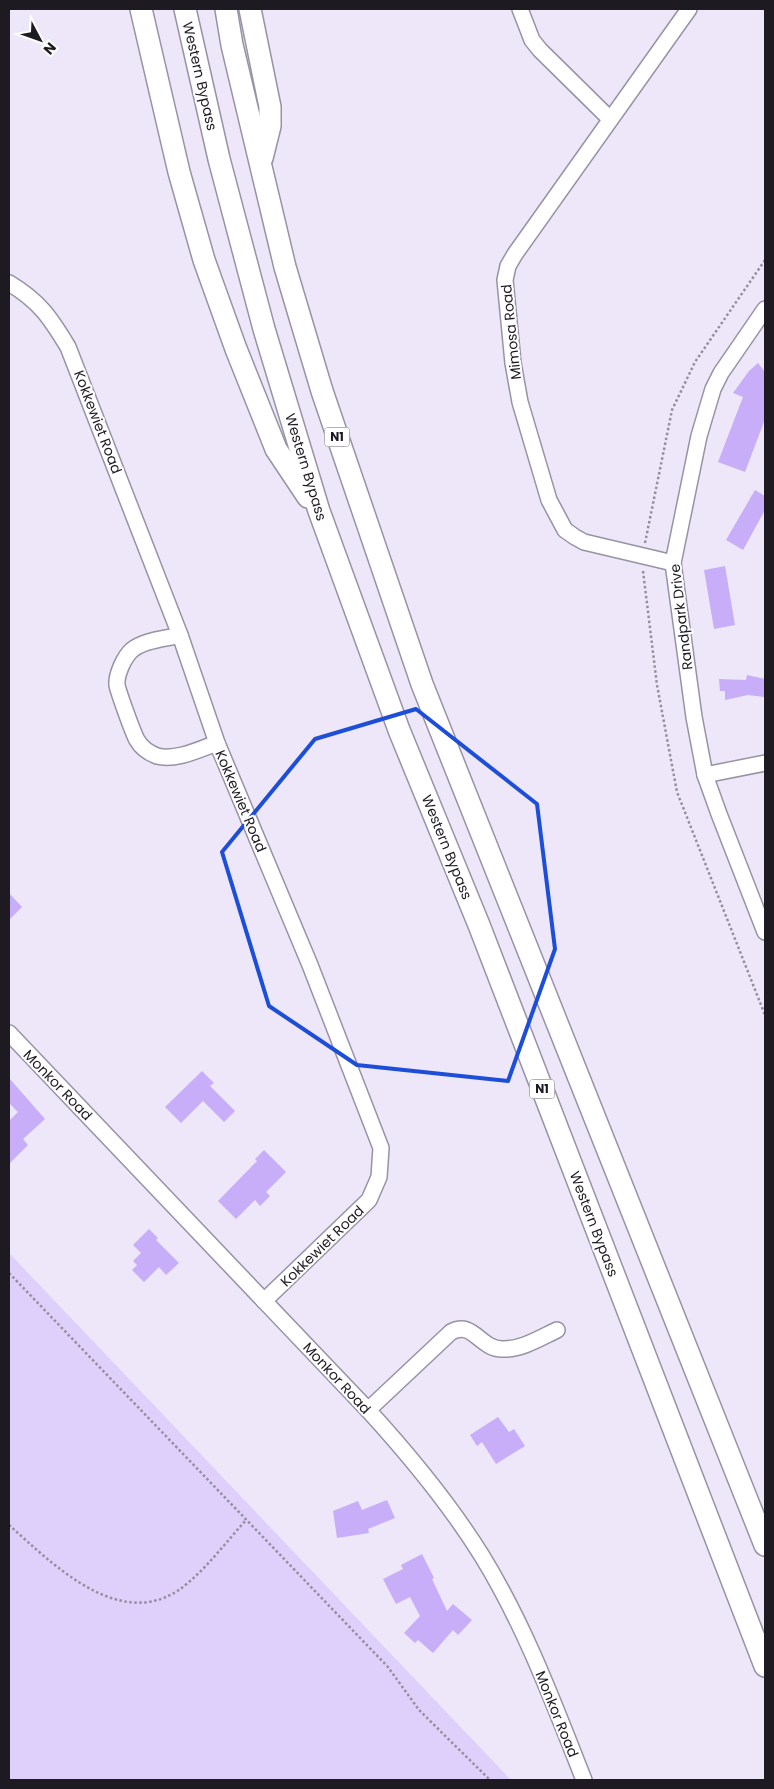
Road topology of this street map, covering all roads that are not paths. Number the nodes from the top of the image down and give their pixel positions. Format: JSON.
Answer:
{"nodes":[{"id":1,"x":141,"y":9,"type":"edge"},
{"id":2,"x":185,"y":9,"type":"edge"},
{"id":3,"x":226,"y":9,"type":"edge"},
{"id":4,"x":250,"y":9,"type":"edge"},
{"id":5,"x":520,"y":9,"type":"edge"},
{"id":6,"x":689,"y":9,"type":"edge"},
{"id":7,"x":610,"y":119,"type":"junction"},
{"id":8,"x":261,"y":162,"type":"junction"},
{"id":9,"x":9,"y":283,"type":"edge"},
{"id":10,"x":765,"y":310,"type":"edge"},
{"id":11,"x":318,"y":511,"type":"junction"},
{"id":12,"x":674,"y":563,"type":"junction"},
{"id":13,"x":180,"y":636,"type":"junction"},
{"id":14,"x":217,"y":743,"type":"junction"},
{"id":15,"x":765,"y":762,"type":"edge"},
{"id":16,"x":705,"y":775,"type":"junction"},
{"id":17,"x":765,"y":932,"type":"edge"},
{"id":18,"x":9,"y":1033,"type":"edge"},
{"id":19,"x":264,"y":1301,"type":"junction"},
{"id":20,"x":557,"y":1330,"type":"dead end"},
{"id":21,"x":368,"y":1410,"type":"junction"},
{"id":22,"x":765,"y":1545,"type":"edge"},
{"id":23,"x":765,"y":1666,"type":"edge"},
{"id":24,"x":584,"y":1780,"type":"edge"}],
"edges":[{"from":1,"to":11,"type":"highway"},
{"from":2,"to":11,"type":"highway","name":"Western Bypass","number":"N1"},
{"from":3,"to":8,"type":"highway","number":"N1"},
{"from":4,"to":8,"type":"highway"},
{"from":5,"to":7,"type":"street"},
{"from":6,"to":7,"type":"street","name":"Mimosa Road"},
{"from":7,"to":12,"type":"street","name":"Mimosa Road"},
{"from":8,"to":22,"type":"highway","number":"N1"},
{"from":9,"to":13,"type":"street","name":"Kokkewiet Road"},
{"from":10,"to":12,"type":"street","name":"Randpark Drive"},
{"from":11,"to":23,"type":"highway","name":"Western Bypass","number":"N1"},
{"from":12,"to":16,"type":"street","name":"Randpark Drive"},
{"from":13,"to":14,"type":"street","name":"Kokkewiet Road"},
{"from":13,"to":14,"type":"street"},
{"from":14,"to":19,"type":"street","name":"Kokkewiet Road"},
{"from":15,"to":16,"type":"street"},
{"from":16,"to":17,"type":"street","name":"Randpark Drive"},
{"from":18,"to":19,"type":"street","name":"Monkor Road"},
{"from":19,"to":21,"type":"street","name":"Monkor Road"},
{"from":20,"to":21,"type":"street"},
{"from":21,"to":24,"type":"street","name":"Monkor Road"}]}
